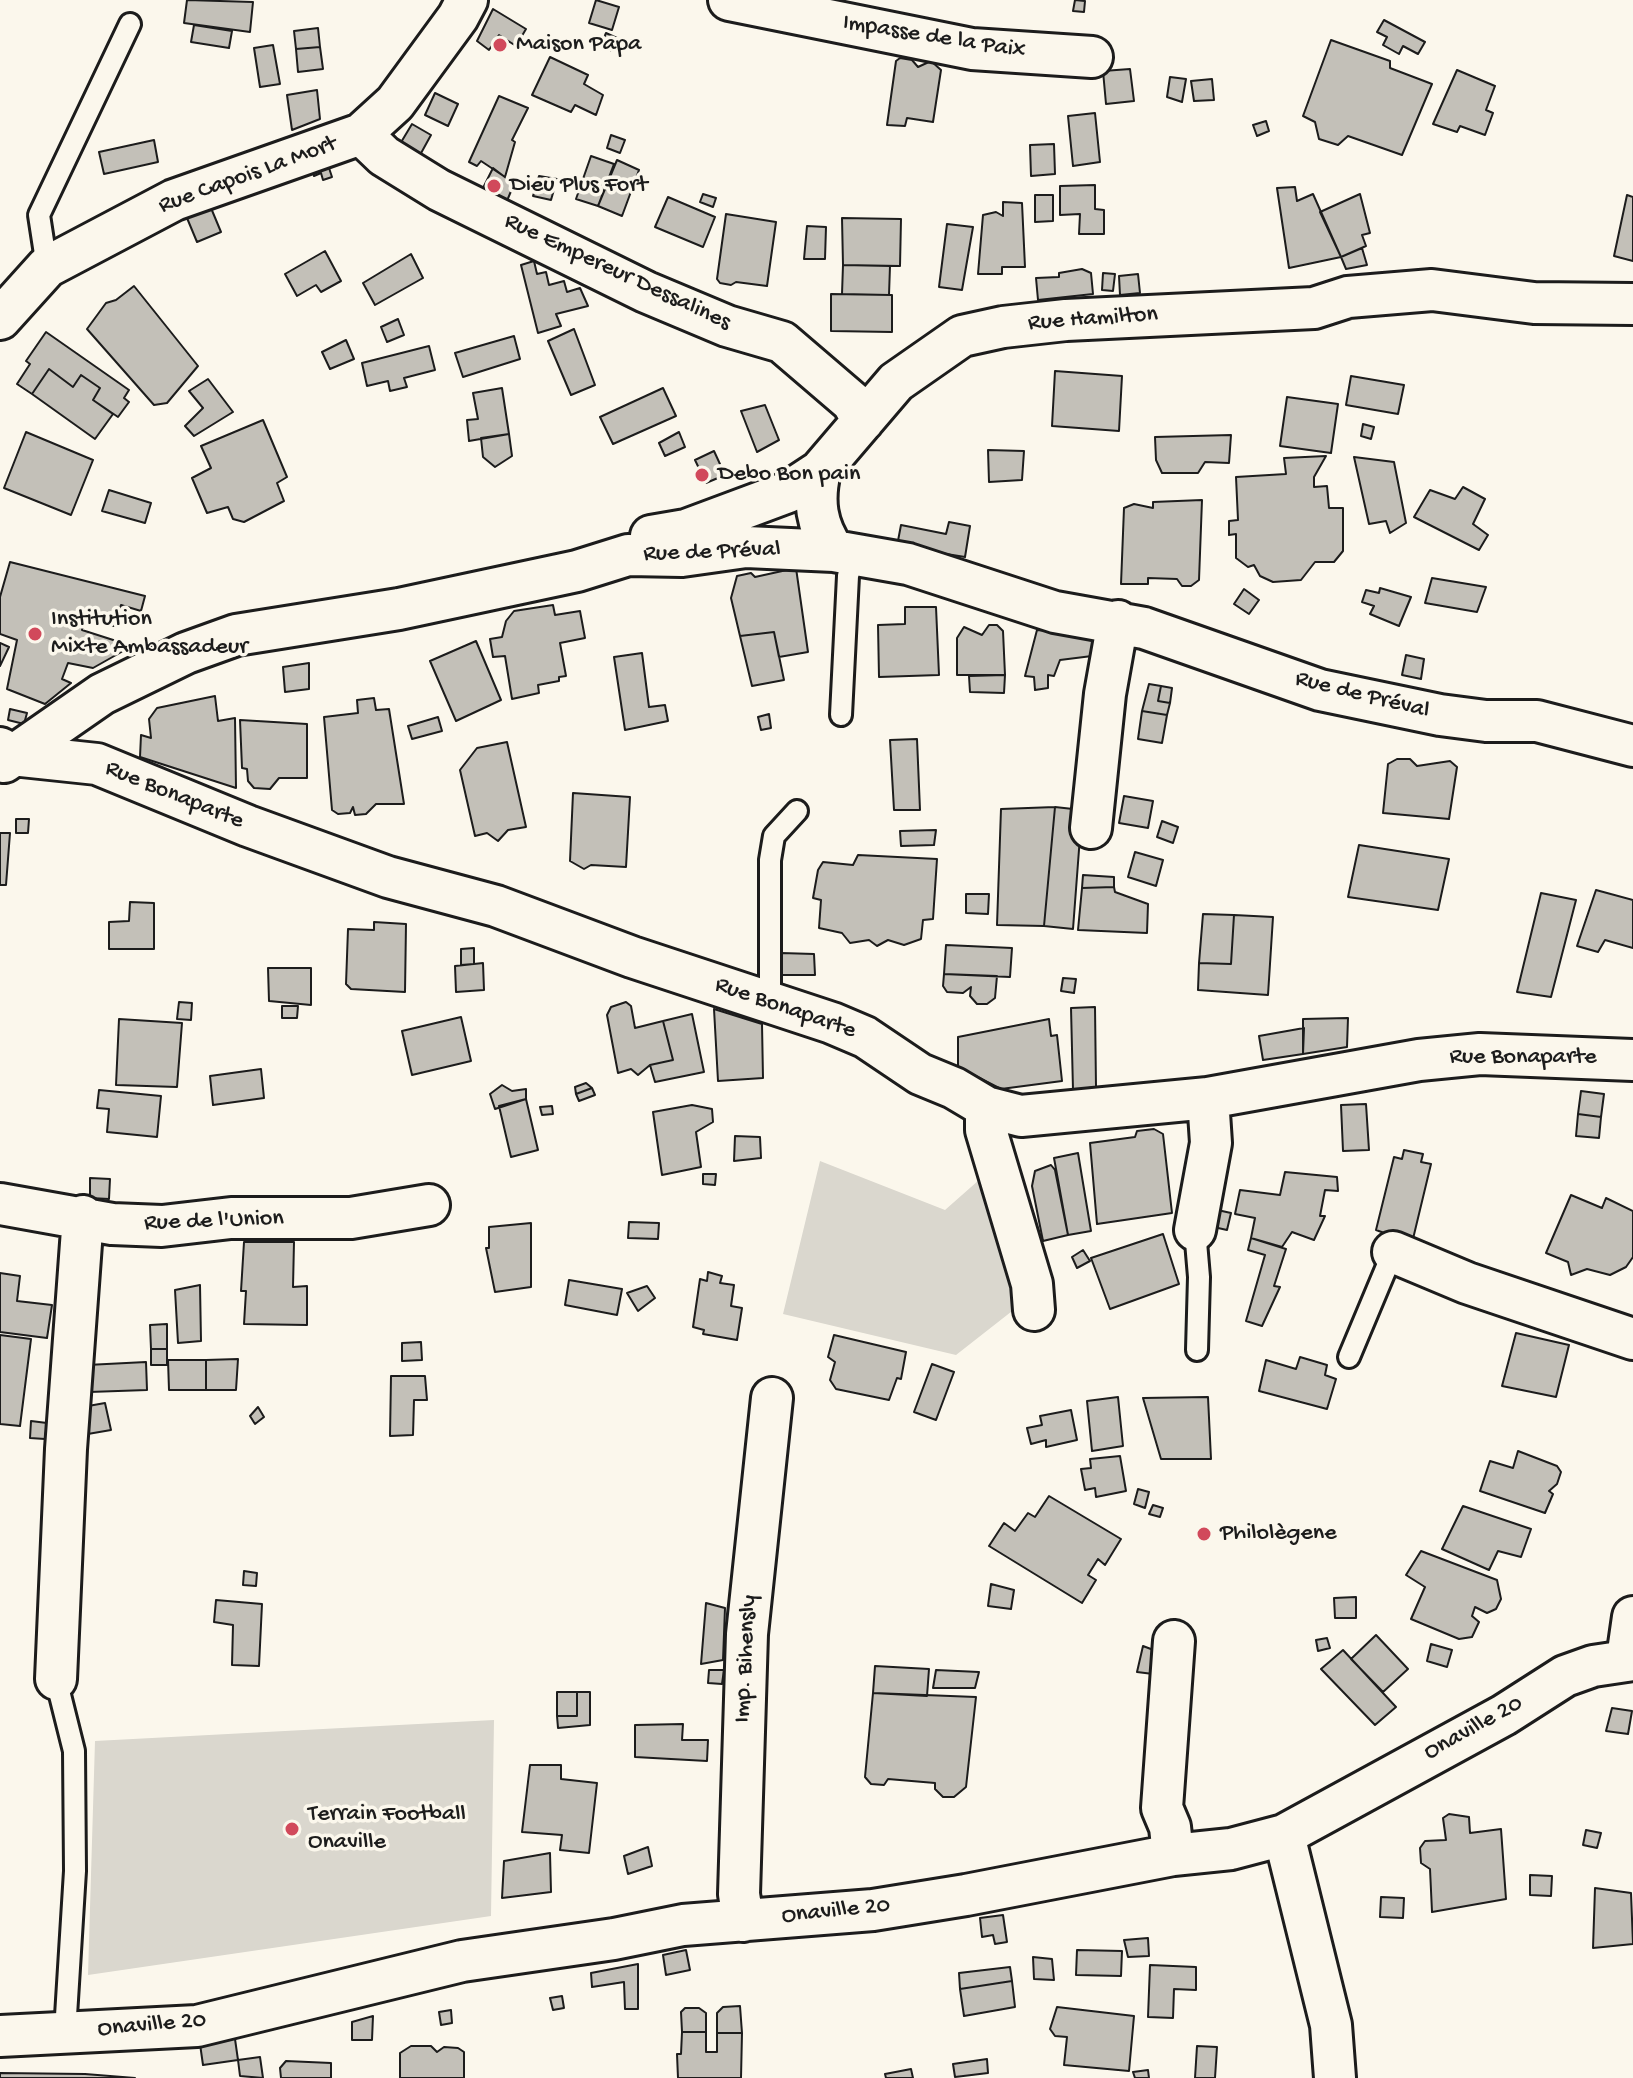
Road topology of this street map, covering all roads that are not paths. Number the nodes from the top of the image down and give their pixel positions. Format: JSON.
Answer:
{"nodes":[{"id":1,"x":467,"y":0,"type":"edge"},
{"id":2,"x":729,"y":0,"type":"edge"},
{"id":3,"x":130,"y":24,"type":"dead end"},
{"id":4,"x":1092,"y":57,"type":"dead end"},
{"id":5,"x":361,"y":134,"type":"junction"},
{"id":6,"x":47,"y":267,"type":"junction"},
{"id":7,"x":1633,"y":304,"type":"edge"},
{"id":8,"x":0,"y":319,"type":"edge"},
{"id":9,"x":863,"y":421,"type":"junction"},
{"id":10,"x":820,"y":471,"type":"junction"},
{"id":11,"x":788,"y":492,"type":"junction"},
{"id":12,"x":829,"y":552,"type":"junction"},
{"id":13,"x":628,"y":555,"type":"junction"},
{"id":14,"x":1118,"y":621,"type":"junction"},
{"id":15,"x":841,"y":715,"type":"dead end"},
{"id":16,"x":1633,"y":746,"type":"edge"},
{"id":17,"x":4,"y":756,"type":"edge"},
{"id":18,"x":797,"y":811,"type":"dead end"},
{"id":19,"x":1091,"y":828,"type":"dead end"},
{"id":20,"x":770,"y":1003,"type":"junction"},
{"id":21,"x":1633,"y":1060,"type":"edge"},
{"id":22,"x":1208,"y":1098,"type":"junction"},
{"id":23,"x":986,"y":1107,"type":"junction"},
{"id":24,"x":0,"y":1204,"type":"edge"},
{"id":25,"x":429,"y":1205,"type":"dead end"},
{"id":26,"x":83,"y":1216,"type":"junction"},
{"id":27,"x":1195,"y":1230,"type":"joint"},
{"id":28,"x":1393,"y":1252,"type":"joint"},
{"id":29,"x":1034,"y":1310,"type":"dead end"},
{"id":30,"x":1633,"y":1339,"type":"edge"},
{"id":31,"x":1197,"y":1350,"type":"dead end"},
{"id":32,"x":1349,"y":1357,"type":"dead end"},
{"id":33,"x":772,"y":1398,"type":"dead end"},
{"id":34,"x":1633,"y":1617,"type":"edge"},
{"id":35,"x":1174,"y":1641,"type":"dead end"},
{"id":36,"x":1630,"y":1659,"type":"edge"},
{"id":37,"x":56,"y":1679,"type":"joint"},
{"id":38,"x":1284,"y":1835,"type":"junction"},
{"id":39,"x":1173,"y":1855,"type":"junction"},
{"id":40,"x":743,"y":1921,"type":"junction"},
{"id":41,"x":65,"y":2032,"type":"junction"},
{"id":42,"x":0,"y":2036,"type":"edge"},
{"id":43,"x":1335,"y":2078,"type":"edge"}],
"edges":[{"from":1,"to":5,"type":"street","name":"Rue Capois La Mort"},
{"from":2,"to":4,"type":"street","name":"Impasse de la Paix"},
{"from":3,"to":6,"type":"lane"},
{"from":5,"to":6,"type":"street","name":"Rue Capois La Mort"},
{"from":5,"to":9,"type":"street","name":"Rue Empereur Dessalines"},
{"from":6,"to":8,"type":"street","name":"Rue Capois La Mort"},
{"from":7,"to":9,"type":"street","name":"Rue Hamilton"},
{"from":9,"to":10,"type":"street","name":"Rue Hamilton"},
{"from":10,"to":11,"type":"street","name":"Rue Hamilton"},
{"from":10,"to":12,"type":"street"},
{"from":11,"to":12,"type":"street"},
{"from":11,"to":13,"type":"street","name":"Rue Hamilton"},
{"from":12,"to":13,"type":"street","name":"Rue de Préval"},
{"from":12,"to":14,"type":"street","name":"Rue de Préval"},
{"from":12,"to":15,"type":"lane"},
{"from":13,"to":17,"type":"street","name":"Rue de Préval"},
{"from":14,"to":16,"type":"street","name":"Rue de Préval"},
{"from":14,"to":19,"type":"street"},
{"from":17,"to":20,"type":"street","name":"Rue Bonaparte"},
{"from":18,"to":20,"type":"lane"},
{"from":20,"to":23,"type":"street","name":"Rue Bonaparte"},
{"from":21,"to":22,"type":"street","name":"Rue Bonaparte"},
{"from":22,"to":23,"type":"street","name":"Rue Bonaparte"},
{"from":22,"to":27,"type":"street"},
{"from":23,"to":29,"type":"street"},
{"from":24,"to":26,"type":"street","name":"Rue de l'Union"},
{"from":25,"to":26,"type":"street","name":"Rue de l'Union"},
{"from":26,"to":37,"type":"street"},
{"from":27,"to":31,"type":"lane"},
{"from":28,"to":30,"type":"street"},
{"from":28,"to":32,"type":"lane"},
{"from":33,"to":40,"type":"street","name":"Imp. Bihensly"},
{"from":34,"to":36,"type":"street"},
{"from":35,"to":39,"type":"street"},
{"from":36,"to":38,"type":"street","name":"Onaville 20"},
{"from":37,"to":41,"type":"lane"},
{"from":38,"to":39,"type":"street","name":"Onaville 20"},
{"from":38,"to":43,"type":"street"},
{"from":39,"to":40,"type":"street","name":"Onaville 20"},
{"from":40,"to":41,"type":"street","name":"Onaville 20"},
{"from":41,"to":42,"type":"street","name":"Onaville 20"}]}
